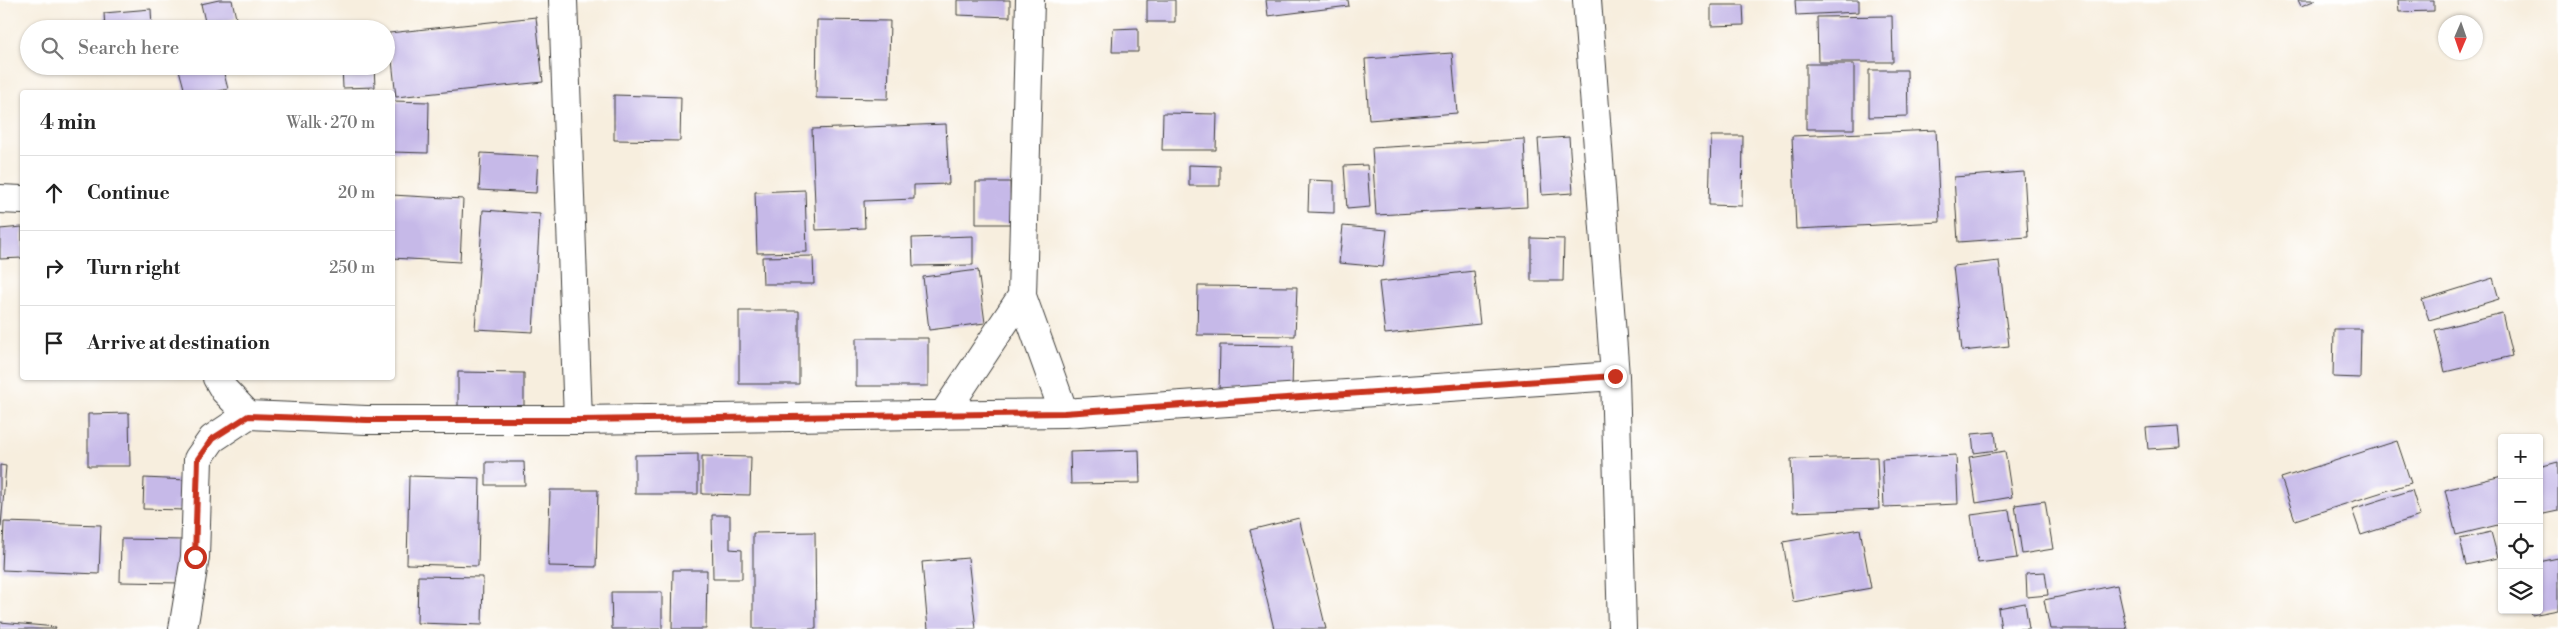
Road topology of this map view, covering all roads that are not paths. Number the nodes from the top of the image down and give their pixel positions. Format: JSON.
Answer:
{"nodes":[{"id":1,"x":563,"y":0,"type":"edge"},
{"id":2,"x":1030,"y":0,"type":"edge"},
{"id":3,"x":1587,"y":0,"type":"edge"},
{"id":4,"x":0,"y":199,"type":"edge"},
{"id":5,"x":20,"y":200,"type":"edge"},
{"id":6,"x":1022,"y":296,"type":"junction"},
{"id":7,"x":1615,"y":376,"type":"junction"},
{"id":8,"x":218,"y":380,"type":"edge"},
{"id":9,"x":1064,"y":413,"type":"junction"},
{"id":10,"x":943,"y":415,"type":"junction"},
{"id":11,"x":248,"y":416,"type":"junction"},
{"id":12,"x":578,"y":420,"type":"junction"},
{"id":13,"x":183,"y":629,"type":"edge"},
{"id":14,"x":1622,"y":629,"type":"edge"}],
"edges":[{"from":1,"to":12,"type":"street"},
{"from":2,"to":6,"type":"street"},
{"from":3,"to":7,"type":"street"},
{"from":4,"to":5,"type":"street"},
{"from":6,"to":9,"type":"street"},
{"from":6,"to":10,"type":"street"},
{"from":7,"to":9,"type":"street"},
{"from":7,"to":14,"type":"street"},
{"from":8,"to":11,"type":"street"},
{"from":9,"to":10,"type":"street"},
{"from":10,"to":12,"type":"street"},
{"from":11,"to":12,"type":"street"},
{"from":11,"to":13,"type":"street"}]}
